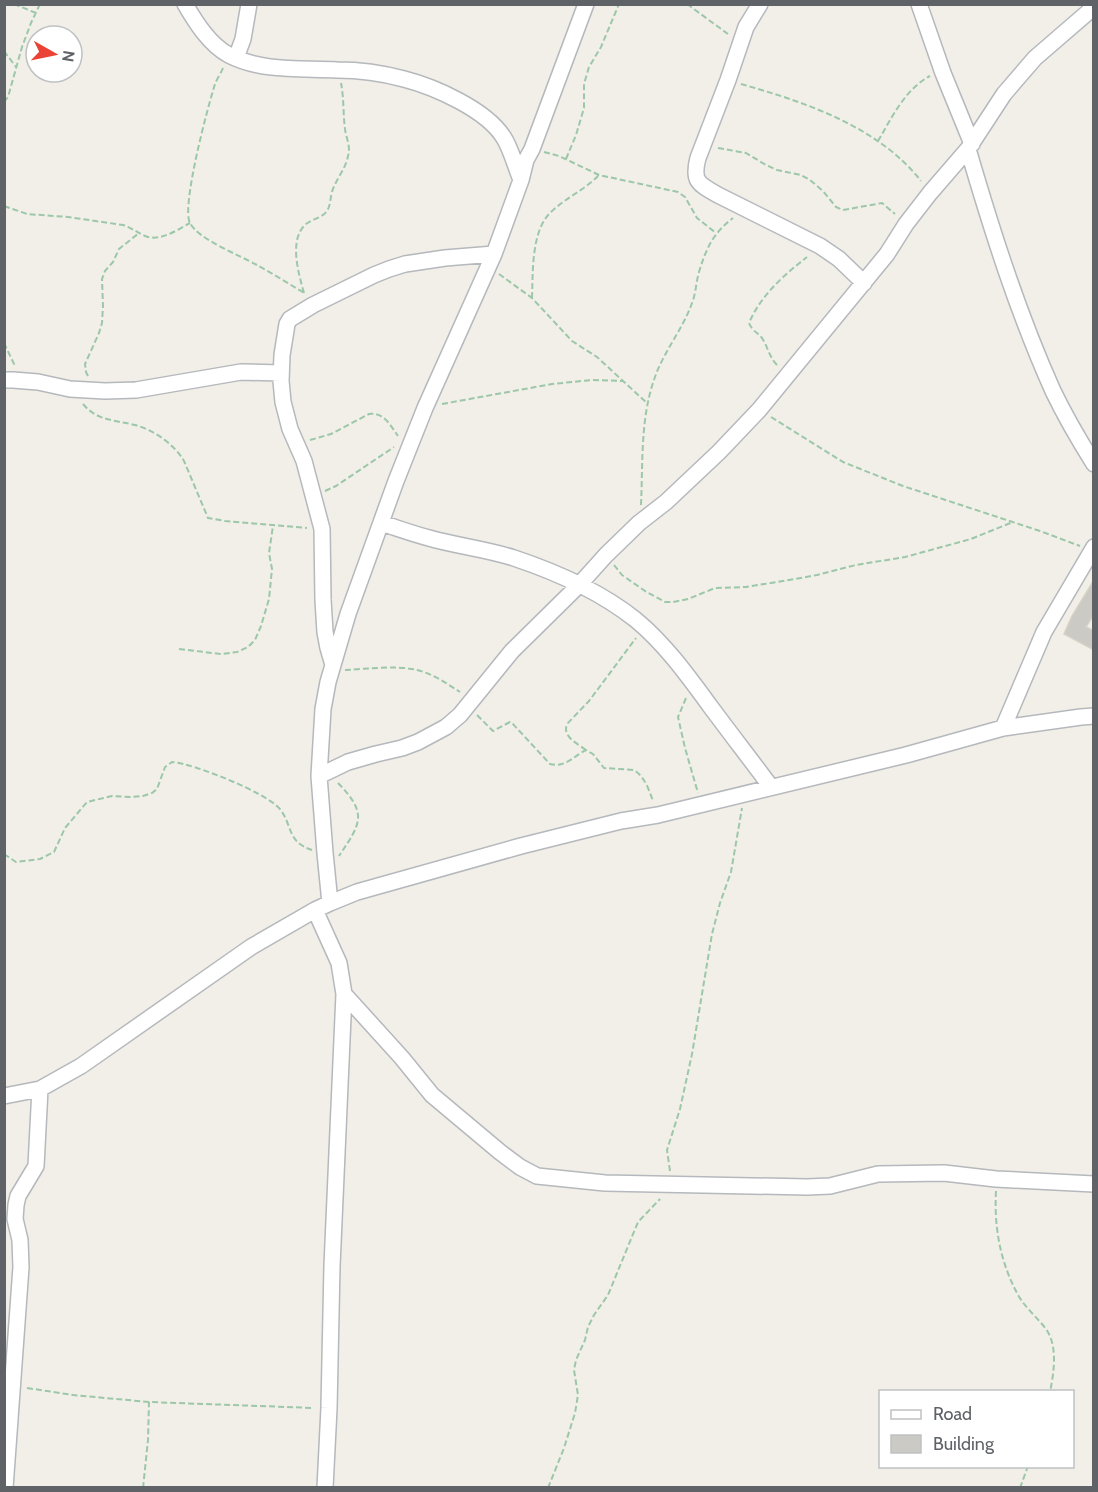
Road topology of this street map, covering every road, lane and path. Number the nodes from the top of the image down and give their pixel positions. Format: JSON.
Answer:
{"nodes":[{"id":1,"x":14,"y":4,"type":"edge"},
{"id":2,"x":40,"y":4,"type":"edge"},
{"id":3,"x":185,"y":4,"type":"edge"},
{"id":4,"x":249,"y":4,"type":"edge"},
{"id":5,"x":586,"y":4,"type":"edge"},
{"id":6,"x":619,"y":4,"type":"edge"},
{"id":7,"x":687,"y":4,"type":"edge"},
{"id":8,"x":760,"y":4,"type":"edge"},
{"id":9,"x":919,"y":4,"type":"edge"},
{"id":10,"x":1094,"y":7,"type":"edge"},
{"id":11,"x":36,"y":13,"type":"junction"},
{"id":12,"x":740,"y":42,"type":"junction"},
{"id":13,"x":4,"y":51,"type":"edge"},
{"id":14,"x":234,"y":58,"type":"junction"},
{"id":15,"x":16,"y":67,"type":"junction"},
{"id":16,"x":338,"y":69,"type":"junction"},
{"id":17,"x":943,"y":73,"type":"junction"},
{"id":18,"x":728,"y":80,"type":"junction"},
{"id":19,"x":4,"y":102,"type":"edge"},
{"id":20,"x":878,"y":141,"type":"junction"},
{"id":21,"x":704,"y":143,"type":"junction"},
{"id":22,"x":970,"y":146,"type":"junction"},
{"id":23,"x":532,"y":149,"type":"junction"},
{"id":24,"x":566,"y":159,"type":"junction"},
{"id":25,"x":599,"y":175,"type":"junction"},
{"id":26,"x":521,"y":180,"type":"junction"},
{"id":27,"x":930,"y":193,"type":"junction"},
{"id":28,"x":4,"y":206,"type":"edge"},
{"id":29,"x":747,"y":210,"type":"junction"},
{"id":30,"x":190,"y":223,"type":"junction"},
{"id":31,"x":906,"y":224,"type":"junction"},
{"id":32,"x":140,"y":233,"type":"junction"},
{"id":33,"x":716,"y":233,"type":"junction"},
{"id":34,"x":820,"y":246,"type":"junction"},
{"id":35,"x":491,"y":260,"type":"junction"},
{"id":36,"x":864,"y":283,"type":"junction"},
{"id":37,"x":304,"y":293,"type":"junction"},
{"id":38,"x":532,"y":298,"type":"junction"},
{"id":39,"x":319,"y":302,"type":"junction"},
{"id":40,"x":4,"y":343,"type":"edge"},
{"id":41,"x":281,"y":373,"type":"junction"},
{"id":42,"x":789,"y":373,"type":"junction"},
{"id":43,"x":4,"y":380,"type":"edge"},
{"id":44,"x":29,"y":381,"type":"junction"},
{"id":45,"x":623,"y":381,"type":"junction"},
{"id":46,"x":70,"y":389,"type":"junction"},
{"id":47,"x":98,"y":391,"type":"junction"},
{"id":48,"x":648,"y":404,"type":"junction"},
{"id":49,"x":425,"y":408,"type":"junction"},
{"id":50,"x":759,"y":410,"type":"junction"},
{"id":51,"x":296,"y":441,"type":"junction"},
{"id":52,"x":1094,"y":464,"type":"edge"},
{"id":53,"x":314,"y":497,"type":"junction"},
{"id":54,"x":1013,"y":522,"type":"junction"},
{"id":55,"x":381,"y":523,"type":"junction"},
{"id":56,"x":639,"y":523,"type":"junction"},
{"id":57,"x":274,"y":525,"type":"junction"},
{"id":58,"x":322,"y":529,"type":"junction"},
{"id":59,"x":1092,"y":549,"type":"edge"},
{"id":60,"x":606,"y":555,"type":"junction"},
{"id":61,"x":579,"y":585,"type":"junction"},
{"id":62,"x":644,"y":627,"type":"junction"},
{"id":63,"x":179,"y":649,"type":"dead end"},
{"id":64,"x":332,"y":668,"type":"junction"},
{"id":65,"x":691,"y":679,"type":"junction"},
{"id":66,"x":470,"y":703,"type":"junction"},
{"id":67,"x":1094,"y":716,"type":"edge"},
{"id":68,"x":1003,"y":728,"type":"junction"},
{"id":69,"x":586,"y":750,"type":"junction"},
{"id":70,"x":323,"y":774,"type":"junction"},
{"id":71,"x":771,"y":787,"type":"junction"},
{"id":72,"x":744,"y":793,"type":"junction"},
{"id":73,"x":702,"y":804,"type":"junction"},
{"id":74,"x":658,"y":815,"type":"junction"},
{"id":75,"x":4,"y":854,"type":"edge"},
{"id":76,"x":325,"y":854,"type":"junction"},
{"id":77,"x":327,"y":876,"type":"junction"},
{"id":78,"x":330,"y":903,"type":"junction"},
{"id":79,"x":315,"y":910,"type":"junction"},
{"id":80,"x":344,"y":994,"type":"junction"},
{"id":81,"x":39,"y":1089,"type":"junction"},
{"id":82,"x":4,"y":1096,"type":"edge"},
{"id":83,"x":996,"y":1179,"type":"junction"},
{"id":84,"x":1094,"y":1184,"type":"edge"},
{"id":85,"x":672,"y":1185,"type":"junction"},
{"id":86,"x":13,"y":1385,"type":"junction"},
{"id":87,"x":1050,"y":1390,"type":"edge"},
{"id":88,"x":148,"y":1402,"type":"junction"},
{"id":89,"x":329,"y":1408,"type":"junction"},
{"id":90,"x":1028,"y":1468,"type":"edge"},
{"id":91,"x":5,"y":1488,"type":"edge"},
{"id":92,"x":142,"y":1488,"type":"edge"},
{"id":93,"x":325,"y":1488,"type":"edge"},
{"id":94,"x":548,"y":1488,"type":"edge"},
{"id":95,"x":1020,"y":1488,"type":"edge"}],
"edges":[{"from":1,"to":11,"type":"path"},
{"from":2,"to":11,"type":"path"},
{"from":3,"to":14,"type":"street"},
{"from":4,"to":14,"type":"street"},
{"from":5,"to":23,"type":"street"},
{"from":6,"to":24,"type":"path"},
{"from":7,"to":12,"type":"path"},
{"from":8,"to":12,"type":"street"},
{"from":9,"to":17,"type":"street"},
{"from":10,"to":22,"type":"street"},
{"from":11,"to":15,"type":"path"},
{"from":12,"to":18,"type":"street"},
{"from":13,"to":15,"type":"path"},
{"from":14,"to":16,"type":"street"},
{"from":14,"to":30,"type":"path"},
{"from":15,"to":19,"type":"path"},
{"from":16,"to":26,"type":"street"},
{"from":16,"to":37,"type":"path"},
{"from":17,"to":20,"type":"path"},
{"from":17,"to":22,"type":"street"},
{"from":18,"to":20,"type":"path"},
{"from":18,"to":21,"type":"street"},
{"from":20,"to":27,"type":"path"},
{"from":21,"to":29,"type":"street"},
{"from":21,"to":31,"type":"path"},
{"from":22,"to":27,"type":"street"},
{"from":22,"to":52,"type":"street"},
{"from":23,"to":24,"type":"path"},
{"from":23,"to":26,"type":"street"},
{"from":24,"to":25,"type":"path"},
{"from":25,"to":33,"type":"path"},
{"from":25,"to":38,"type":"path"},
{"from":26,"to":35,"type":"street"},
{"from":27,"to":31,"type":"street"},
{"from":28,"to":32,"type":"path"},
{"from":29,"to":33,"type":"path"},
{"from":29,"to":34,"type":"street"},
{"from":30,"to":32,"type":"path"},
{"from":30,"to":37,"type":"path"},
{"from":31,"to":36,"type":"street"},
{"from":32,"to":47,"type":"path"},
{"from":33,"to":48,"type":"path"},
{"from":34,"to":36,"type":"street"},
{"from":34,"to":42,"type":"path"},
{"from":35,"to":38,"type":"path"},
{"from":35,"to":39,"type":"street"},
{"from":35,"to":49,"type":"street"},
{"from":36,"to":42,"type":"street"},
{"from":37,"to":39,"type":"path"},
{"from":38,"to":45,"type":"path"},
{"from":39,"to":41,"type":"street"},
{"from":40,"to":44,"type":"path"},
{"from":41,"to":47,"type":"street"},
{"from":41,"to":51,"type":"street"},
{"from":42,"to":50,"type":"street"},
{"from":43,"to":44,"type":"street"},
{"from":44,"to":46,"type":"street"},
{"from":45,"to":48,"type":"path"},
{"from":45,"to":49,"type":"path"},
{"from":46,"to":47,"type":"street"},
{"from":46,"to":57,"type":"path"},
{"from":48,"to":56,"type":"path"},
{"from":49,"to":55,"type":"street"},
{"from":50,"to":54,"type":"path"},
{"from":50,"to":56,"type":"street"},
{"from":51,"to":53,"type":"street"},
{"from":51,"to":53,"type":"path"},
{"from":53,"to":58,"type":"street"},
{"from":54,"to":59,"type":"path"},
{"from":54,"to":60,"type":"path"},
{"from":55,"to":61,"type":"street"},
{"from":55,"to":64,"type":"street"},
{"from":56,"to":60,"type":"street"},
{"from":57,"to":58,"type":"path"},
{"from":57,"to":63,"type":"path"},
{"from":58,"to":64,"type":"street"},
{"from":59,"to":68,"type":"street"},
{"from":60,"to":61,"type":"street"},
{"from":61,"to":62,"type":"street"},
{"from":61,"to":66,"type":"street"},
{"from":62,"to":65,"type":"street"},
{"from":62,"to":69,"type":"path"},
{"from":64,"to":66,"type":"path"},
{"from":64,"to":70,"type":"street"},
{"from":65,"to":71,"type":"street"},
{"from":65,"to":73,"type":"path"},
{"from":66,"to":69,"type":"path"},
{"from":66,"to":70,"type":"street"},
{"from":67,"to":68,"type":"street"},
{"from":68,"to":71,"type":"street"},
{"from":69,"to":74,"type":"path"},
{"from":70,"to":76,"type":"street"},
{"from":70,"to":77,"type":"path"},
{"from":71,"to":72,"type":"street"},
{"from":72,"to":73,"type":"street"},
{"from":72,"to":85,"type":"path"},
{"from":73,"to":74,"type":"street"},
{"from":74,"to":78,"type":"street"},
{"from":75,"to":76,"type":"path"},
{"from":76,"to":77,"type":"street"},
{"from":77,"to":78,"type":"street"},
{"from":78,"to":79,"type":"street"},
{"from":79,"to":80,"type":"street"},
{"from":79,"to":81,"type":"street"},
{"from":80,"to":85,"type":"street"},
{"from":80,"to":89,"type":"street"},
{"from":81,"to":82,"type":"street"},
{"from":81,"to":86,"type":"street"},
{"from":83,"to":84,"type":"street"},
{"from":83,"to":85,"type":"street"},
{"from":83,"to":87,"type":"path"},
{"from":85,"to":94,"type":"path"},
{"from":86,"to":88,"type":"path"},
{"from":86,"to":91,"type":"street"},
{"from":88,"to":89,"type":"path"},
{"from":88,"to":92,"type":"path"},
{"from":89,"to":93,"type":"street"},
{"from":90,"to":95,"type":"path"}]}
